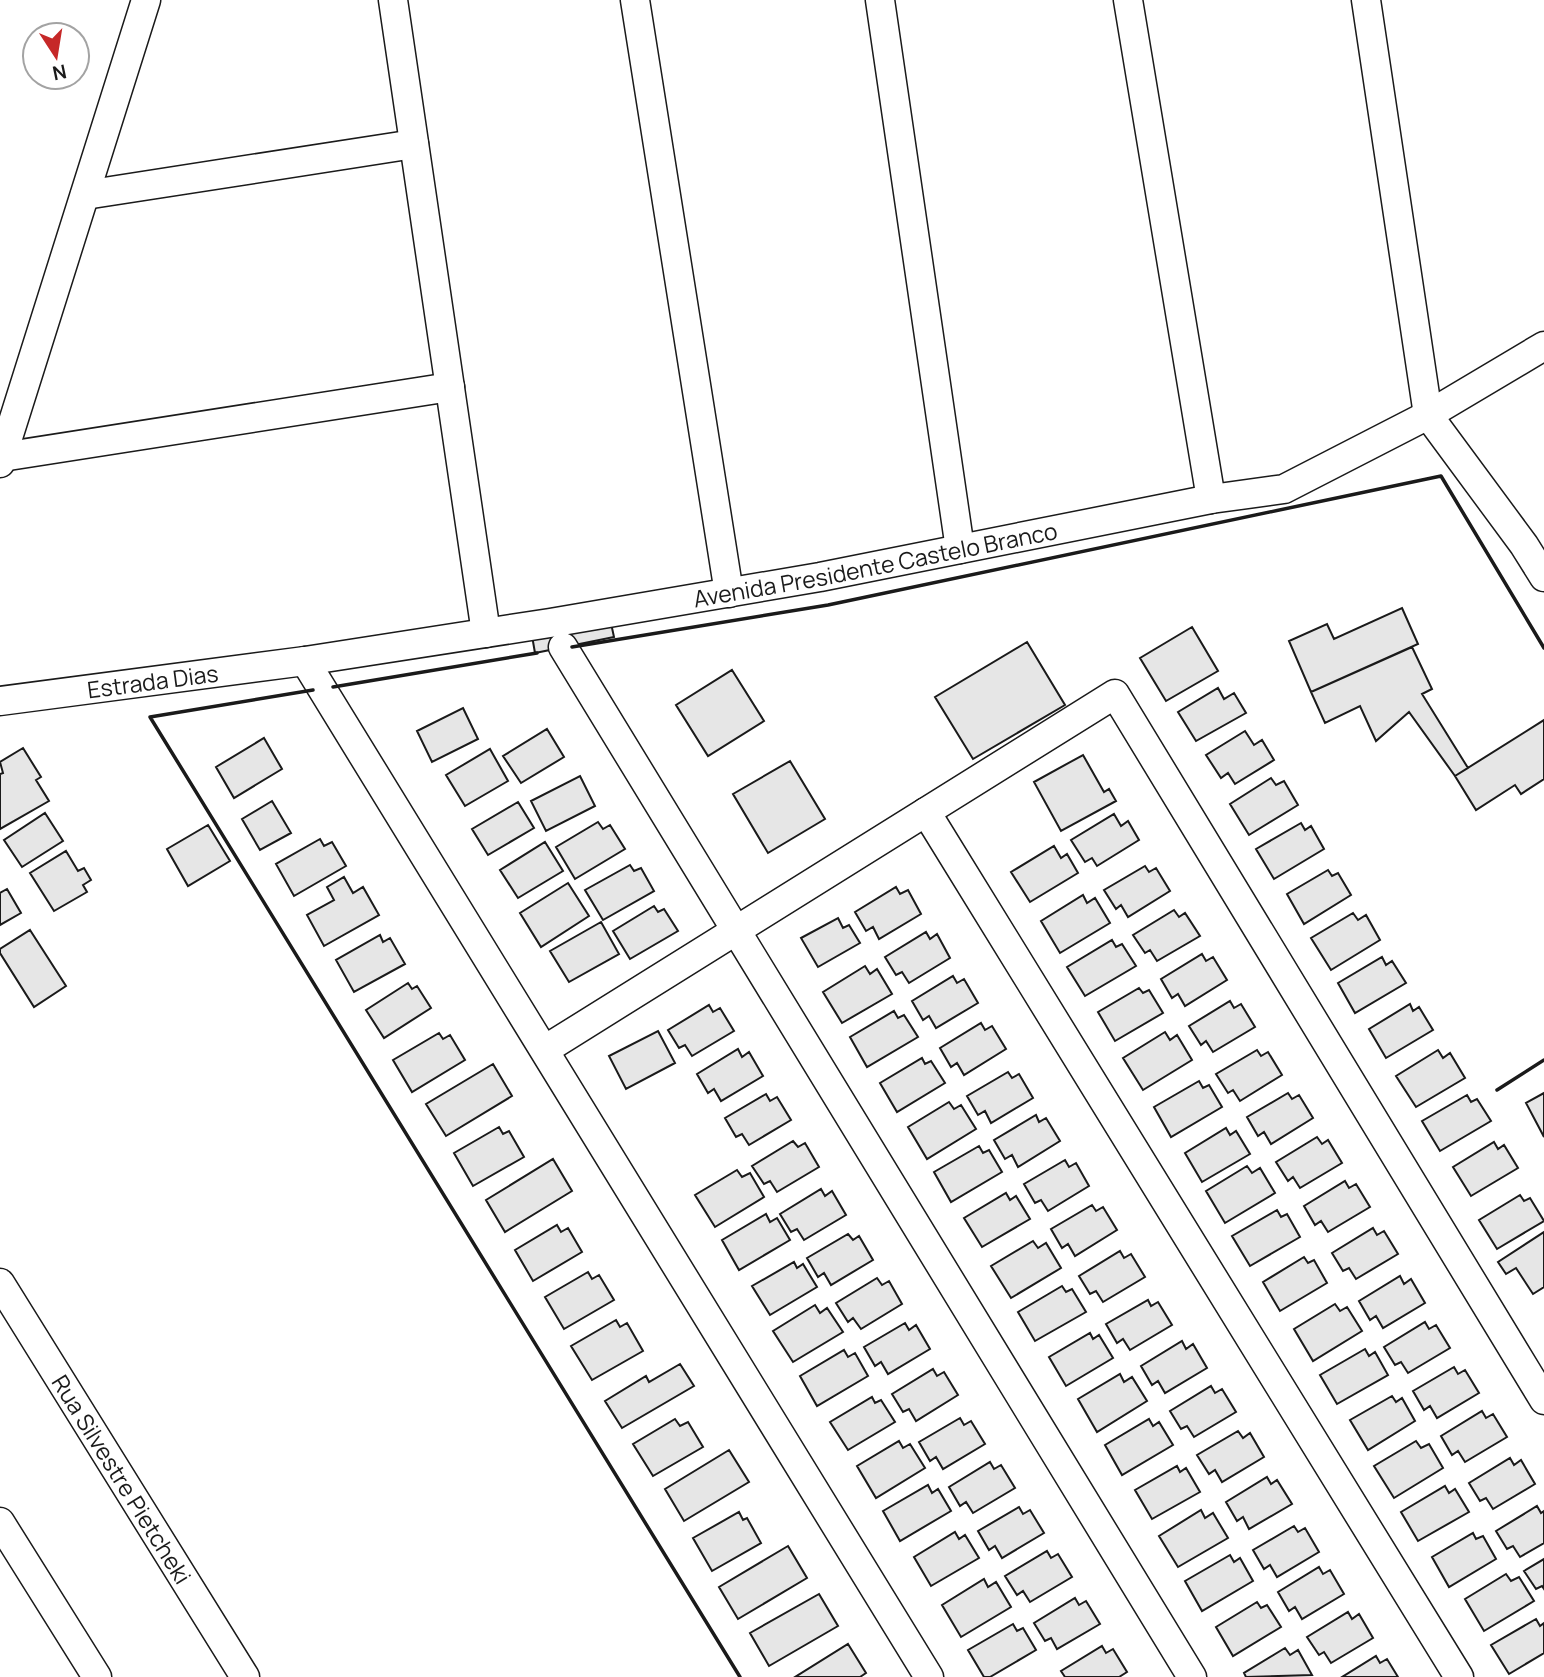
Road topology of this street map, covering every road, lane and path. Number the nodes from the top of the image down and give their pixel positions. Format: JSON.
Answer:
{"nodes":[{"id":1,"x":146,"y":0,"type":"edge"},
{"id":2,"x":393,"y":0,"type":"edge"},
{"id":3,"x":635,"y":0,"type":"edge"},
{"id":4,"x":880,"y":0,"type":"edge"},
{"id":5,"x":1128,"y":0,"type":"edge"},
{"id":6,"x":1366,"y":0,"type":"edge"},
{"id":7,"x":414,"y":144,"type":"junction"},
{"id":8,"x":85,"y":195,"type":"junction"},
{"id":9,"x":1544,"y":346,"type":"edge"},
{"id":10,"x":450,"y":387,"type":"junction"},
{"id":11,"x":1428,"y":415,"type":"junction"},
{"id":12,"x":1,"y":460,"type":"edge"},
{"id":13,"x":1211,"y":499,"type":"junction"},
{"id":14,"x":960,"y":549,"type":"junction"},
{"id":15,"x":1544,"y":577,"type":"edge"},
{"id":16,"x":729,"y":593,"type":"junction"},
{"id":17,"x":555,"y":632,"type":"junction"},
{"id":18,"x":486,"y":633,"type":"junction"},
{"id":19,"x":305,"y":661,"type":"junction"},
{"id":20,"x":0,"y":701,"type":"edge"},
{"id":21,"x":926,"y":812,"type":"junction"},
{"id":22,"x":735,"y":931,"type":"junction"},
{"id":23,"x":546,"y":1049,"type":"junction"},
{"id":24,"x":0,"y":1283,"type":"edge"},
{"id":25,"x":1544,"y":1400,"type":"edge"},
{"id":26,"x":0,"y":1522,"type":"edge"},
{"id":27,"x":97,"y":1677,"type":"edge"},
{"id":28,"x":245,"y":1677,"type":"edge"},
{"id":29,"x":929,"y":1677,"type":"edge"},
{"id":30,"x":1192,"y":1677,"type":"edge"},
{"id":31,"x":1459,"y":1677,"type":"edge"}],
"edges":[{"from":1,"to":8,"type":"street"},
{"from":2,"to":7,"type":"street"},
{"from":3,"to":16,"type":"street"},
{"from":4,"to":14,"type":"street"},
{"from":5,"to":13,"type":"street"},
{"from":6,"to":11,"type":"street"},
{"from":7,"to":8,"type":"street"},
{"from":7,"to":10,"type":"street"},
{"from":8,"to":12,"type":"street"},
{"from":9,"to":11,"type":"street"},
{"from":10,"to":12,"type":"street"},
{"from":10,"to":18,"type":"street"},
{"from":11,"to":13,"type":"street","name":"Avenida Presidente Castelo Branco"},
{"from":11,"to":15,"type":"street"},
{"from":13,"to":14,"type":"street","name":"Avenida Presidente Castelo Branco"},
{"from":14,"to":16,"type":"street","name":"Avenida Presidente Castelo Branco"},
{"from":16,"to":17,"type":"street","name":"Avenida Presidente Castelo Branco"},
{"from":17,"to":18,"type":"street","name":"Avenida Presidente Castelo Branco"},
{"from":17,"to":22,"type":"street"},
{"from":18,"to":19,"type":"street","name":"Avenida Presidente Castelo Branco"},
{"from":19,"to":20,"type":"street","name":"Estrada Dias"},
{"from":19,"to":23,"type":"street"},
{"from":21,"to":22,"type":"street"},
{"from":21,"to":25,"type":"street"},
{"from":21,"to":31,"type":"street"},
{"from":22,"to":23,"type":"street"},
{"from":22,"to":30,"type":"street"},
{"from":23,"to":29,"type":"street"},
{"from":24,"to":28,"type":"street","name":"Rua Silvestre Pietcheki"},
{"from":26,"to":27,"type":"street"}]}
